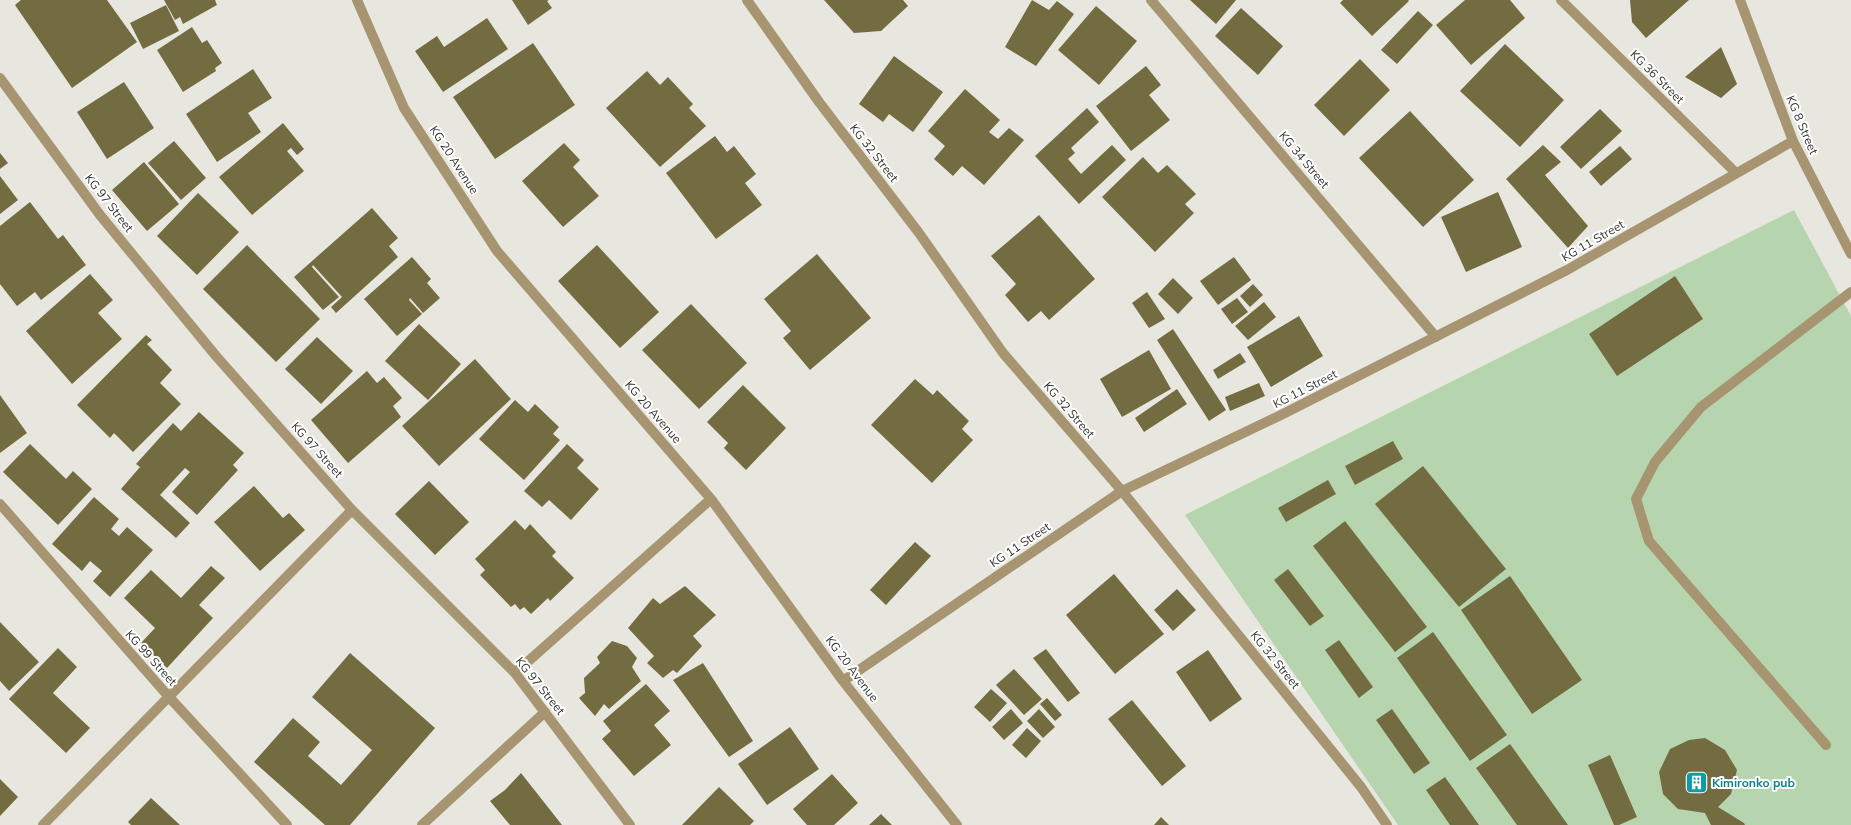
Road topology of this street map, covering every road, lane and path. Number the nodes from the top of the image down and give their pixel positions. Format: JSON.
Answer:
{"nodes":[{"id":1,"x":357,"y":0,"type":"edge"},
{"id":2,"x":747,"y":0,"type":"edge"},
{"id":3,"x":1151,"y":0,"type":"edge"},
{"id":4,"x":1561,"y":0,"type":"edge"},
{"id":5,"x":1740,"y":0,"type":"edge"},
{"id":6,"x":0,"y":78,"type":"edge"},
{"id":7,"x":1793,"y":141,"type":"junction"},
{"id":8,"x":1736,"y":173,"type":"junction"},
{"id":9,"x":1851,"y":254,"type":"edge"},
{"id":10,"x":1851,"y":292,"type":"edge"},
{"id":11,"x":1436,"y":337,"type":"junction"},
{"id":12,"x":1122,"y":491,"type":"junction"},
{"id":13,"x":711,"y":499,"type":"junction"},
{"id":14,"x":0,"y":504,"type":"edge"},
{"id":15,"x":352,"y":510,"type":"junction"},
{"id":16,"x":515,"y":673,"type":"junction"},
{"id":17,"x":843,"y":680,"type":"junction"},
{"id":18,"x":169,"y":697,"type":"junction"},
{"id":19,"x":545,"y":712,"type":"junction"},
{"id":20,"x":1826,"y":745,"type":"dead end"},
{"id":21,"x":43,"y":825,"type":"edge"},
{"id":22,"x":287,"y":825,"type":"edge"},
{"id":23,"x":422,"y":825,"type":"edge"},
{"id":24,"x":630,"y":825,"type":"edge"},
{"id":25,"x":957,"y":825,"type":"edge"},
{"id":26,"x":1387,"y":825,"type":"edge"}],
"edges":[{"from":1,"to":13,"type":"street","name":"KG 20 Avenue"},
{"from":2,"to":12,"type":"street","name":"KG 32 Street"},
{"from":3,"to":11,"type":"street","name":"KG 34 Street"},
{"from":4,"to":8,"type":"street","name":"KG 36 Street"},
{"from":5,"to":7,"type":"street","name":"KG 8 Street"},
{"from":6,"to":15,"type":"street","name":"KG 97 Street"},
{"from":7,"to":8,"type":"street","name":"KG 11 Street"},
{"from":7,"to":9,"type":"street","name":"KG 8 Street"},
{"from":8,"to":11,"type":"street","name":"KG 11 Street"},
{"from":10,"to":20,"type":"street"},
{"from":11,"to":12,"type":"street","name":"KG 11 Street"},
{"from":12,"to":17,"type":"street","name":"KG 11 Street"},
{"from":12,"to":26,"type":"street","name":"KG 32 Street"},
{"from":13,"to":16,"type":"street"},
{"from":13,"to":17,"type":"street","name":"KG 20 Avenue"},
{"from":14,"to":18,"type":"street","name":"KG 99 Street"},
{"from":15,"to":16,"type":"street","name":"KG 97 Street"},
{"from":15,"to":18,"type":"street"},
{"from":16,"to":19,"type":"street","name":"KG 97 Street"},
{"from":17,"to":25,"type":"street","name":"KG 20 Avenue"},
{"from":18,"to":21,"type":"street"},
{"from":18,"to":22,"type":"street","name":"KG 99 Street"},
{"from":19,"to":23,"type":"street"},
{"from":19,"to":24,"type":"street","name":"KG 97 Street"}]}
